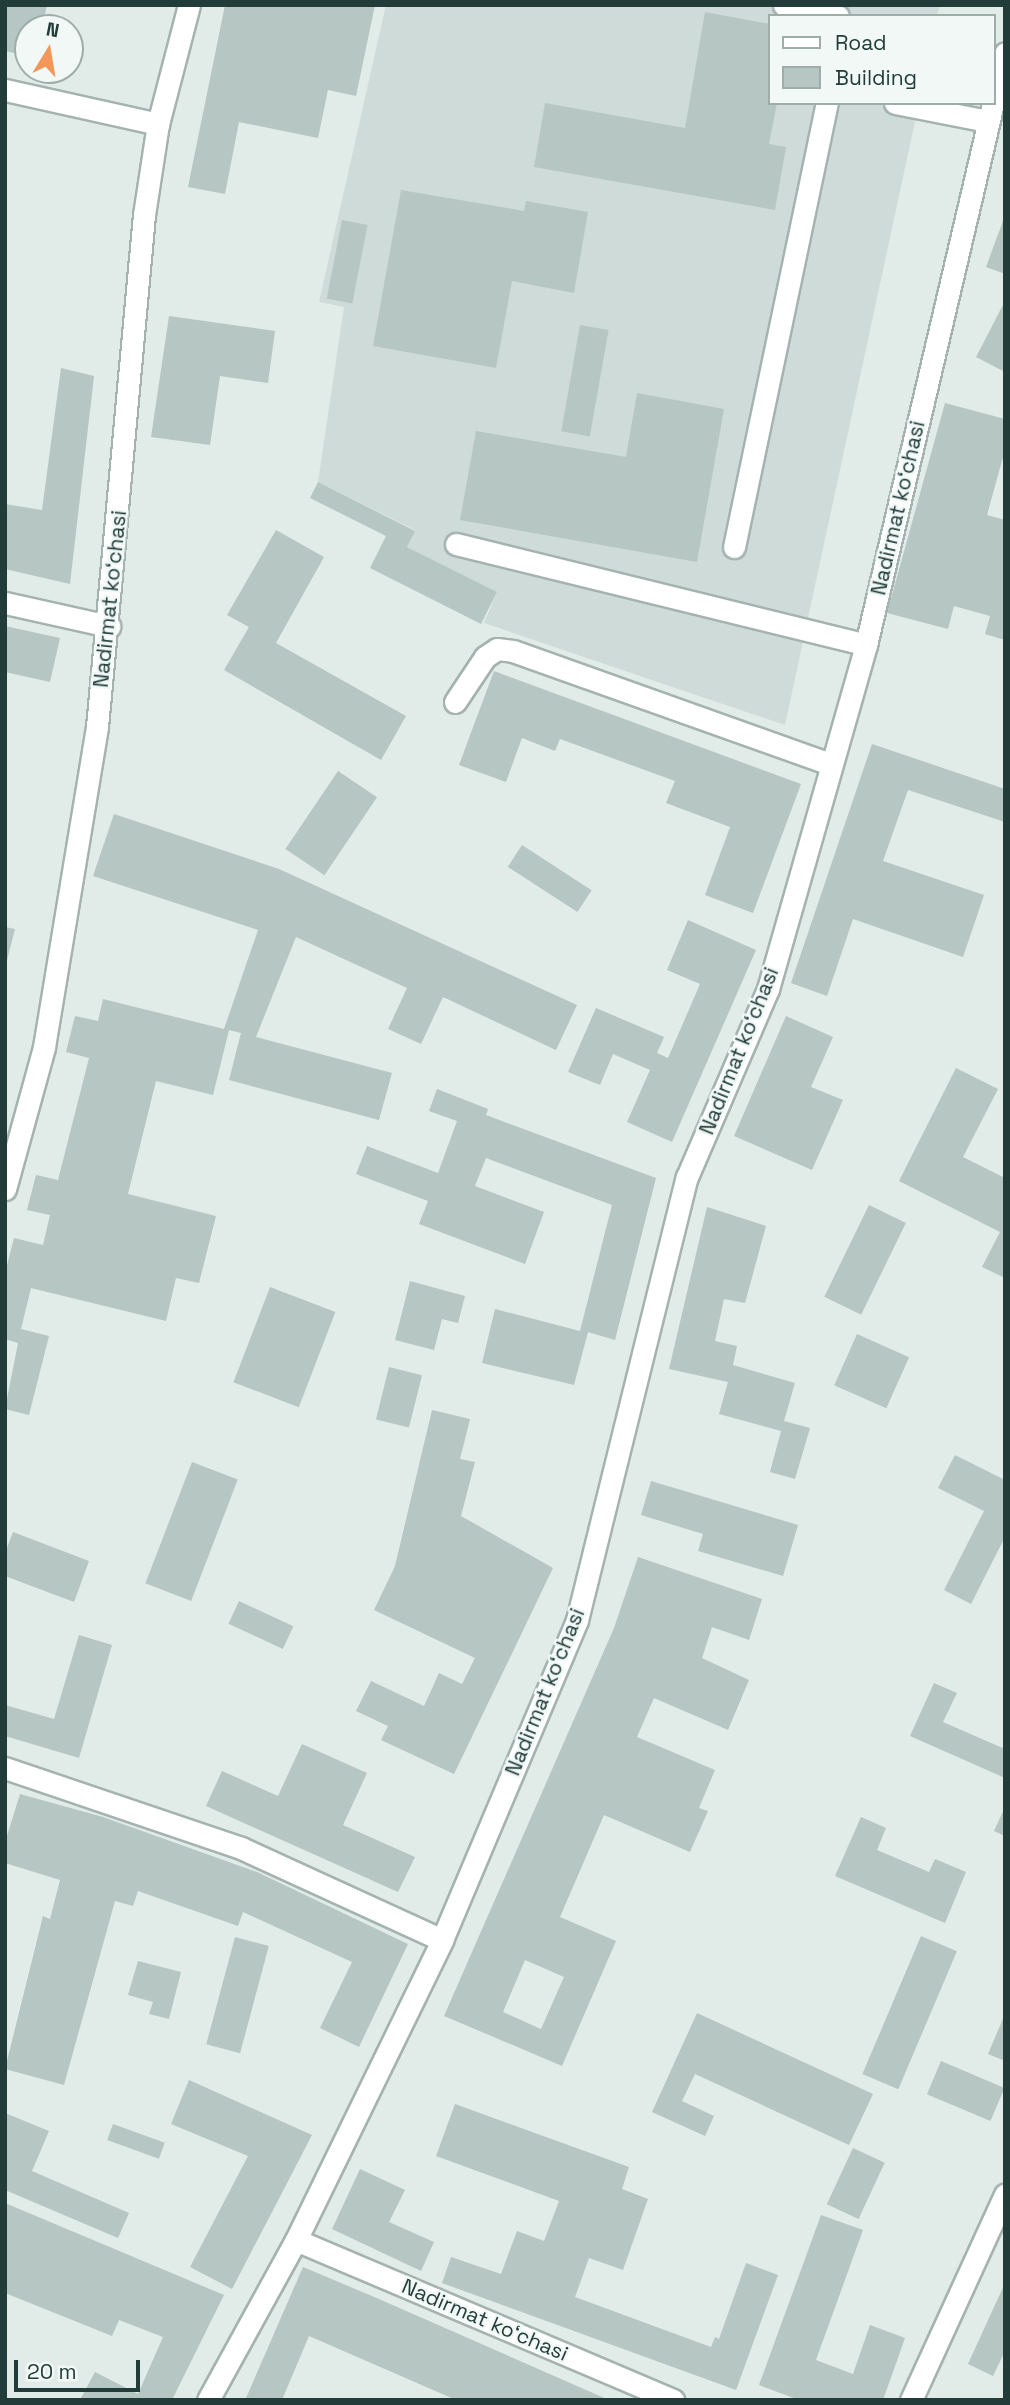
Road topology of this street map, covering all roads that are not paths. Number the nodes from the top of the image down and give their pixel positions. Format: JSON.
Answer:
{"nodes":[{"id":1,"x":189,"y":5,"type":"edge"},
{"id":2,"x":784,"y":5,"type":"edge"},
{"id":3,"x":829,"y":14,"type":"edge"},
{"id":4,"x":1005,"y":53,"type":"edge"},
{"id":5,"x":996,"y":89,"type":"edge"},
{"id":6,"x":5,"y":90,"type":"edge"},
{"id":7,"x":827,"y":105,"type":"edge"},
{"id":8,"x":916,"y":105,"type":"edge"},
{"id":9,"x":990,"y":112,"type":"edge"},
{"id":10,"x":158,"y":124,"type":"junction"},
{"id":11,"x":456,"y":544,"type":"dead end"},
{"id":12,"x":734,"y":547,"type":"dead end"},
{"id":13,"x":5,"y":603,"type":"edge"},
{"id":14,"x":109,"y":626,"type":"junction"},
{"id":15,"x":866,"y":645,"type":"junction"},
{"id":16,"x":455,"y":702,"type":"dead end"},
{"id":17,"x":830,"y":765,"type":"junction"},
{"id":18,"x":6,"y":1184,"type":"edge"},
{"id":19,"x":5,"y":1769,"type":"edge"},
{"id":20,"x":442,"y":1940,"type":"junction"},
{"id":21,"x":1005,"y":2195,"type":"edge"},
{"id":22,"x":296,"y":2240,"type":"junction"},
{"id":23,"x":208,"y":2400,"type":"edge"},
{"id":24,"x":673,"y":2400,"type":"edge"},
{"id":25,"x":911,"y":2400,"type":"edge"}],
"edges":[{"from":1,"to":10,"type":"street","name":"Nadirmat koʻchasi"},
{"from":2,"to":3,"type":"street"},
{"from":4,"to":5,"type":"street"},
{"from":6,"to":10,"type":"street"},
{"from":7,"to":12,"type":"street"},
{"from":8,"to":9,"type":"street"},
{"from":9,"to":15,"type":"street","name":"Nadirmat koʻchasi"},
{"from":10,"to":14,"type":"street","name":"Nadirmat koʻchasi"},
{"from":11,"to":15,"type":"street"},
{"from":13,"to":14,"type":"street"},
{"from":14,"to":18,"type":"street","name":"Nadirmat koʻchasi"},
{"from":15,"to":17,"type":"street","name":"Nadirmat koʻchasi"},
{"from":16,"to":17,"type":"street"},
{"from":17,"to":20,"type":"street","name":"Nadirmat koʻchasi"},
{"from":19,"to":20,"type":"street"},
{"from":20,"to":22,"type":"street","name":"Nadirmat koʻchasi"},
{"from":21,"to":25,"type":"street"},
{"from":22,"to":23,"type":"street","name":"Nadirmat koʻchasi"},
{"from":22,"to":24,"type":"street","name":"Nadirmat koʻchasi"}]}
